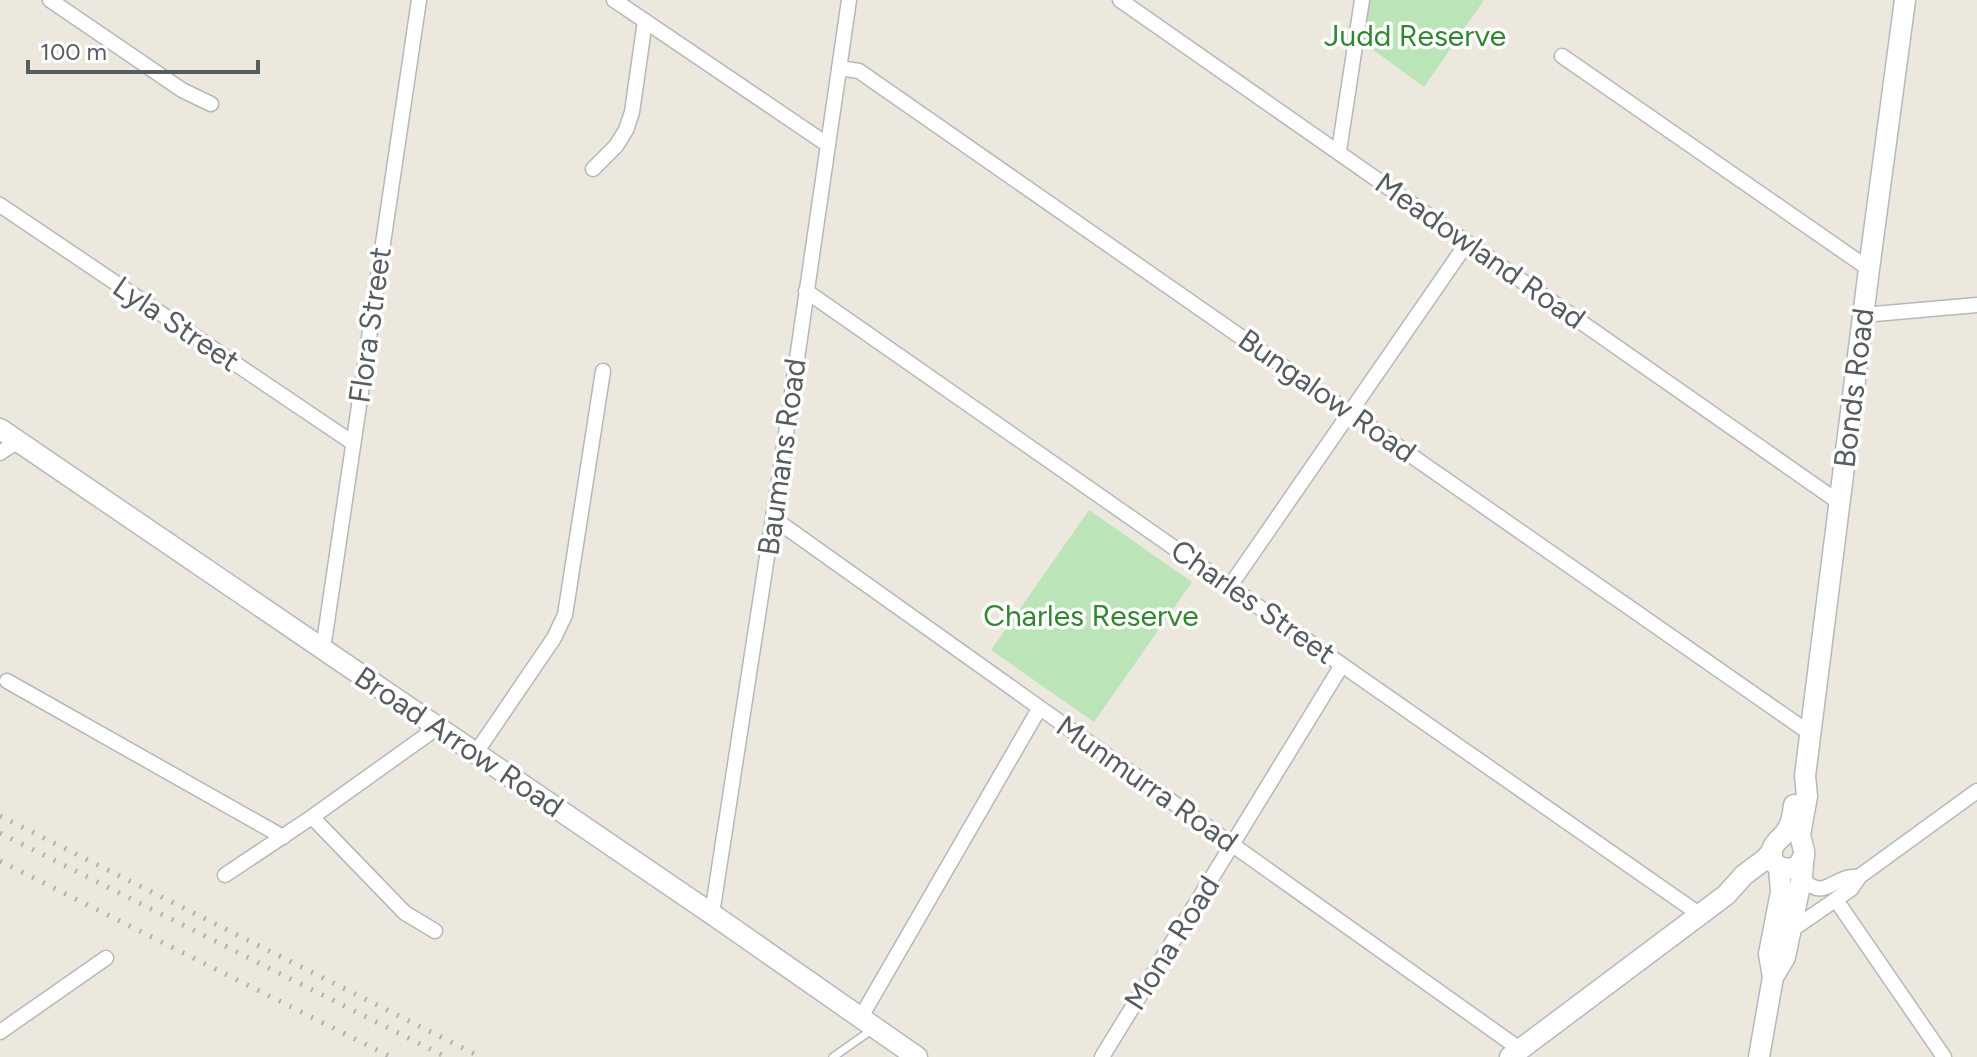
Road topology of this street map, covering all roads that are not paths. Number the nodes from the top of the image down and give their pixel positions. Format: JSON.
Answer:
{"nodes":[{"id":1,"x":50,"y":0,"type":"edge"},
{"id":2,"x":419,"y":0,"type":"edge"},
{"id":3,"x":614,"y":0,"type":"edge"},
{"id":4,"x":849,"y":0,"type":"edge"},
{"id":5,"x":1120,"y":0,"type":"edge"},
{"id":6,"x":1362,"y":0,"type":"edge"},
{"id":7,"x":1905,"y":0,"type":"edge"},
{"id":8,"x":645,"y":21,"type":"junction"},
{"id":9,"x":1562,"y":56,"type":"dead end"},
{"id":10,"x":839,"y":68,"type":"junction"},
{"id":11,"x":211,"y":104,"type":"dead end"},
{"id":12,"x":828,"y":145,"type":"junction"},
{"id":13,"x":1339,"y":151,"type":"junction"},
{"id":14,"x":593,"y":169,"type":"dead end"},
{"id":15,"x":0,"y":205,"type":"edge"},
{"id":16,"x":1467,"y":243,"type":"junction"},
{"id":17,"x":1869,"y":269,"type":"junction"},
{"id":18,"x":806,"y":291,"type":"junction"},
{"id":19,"x":1977,"y":305,"type":"edge"},
{"id":20,"x":1863,"y":315,"type":"junction"},
{"id":21,"x":603,"y":371,"type":"dead end"},
{"id":22,"x":1349,"y":412,"type":"junction"},
{"id":23,"x":0,"y":429,"type":"edge"},
{"id":24,"x":18,"y":441,"type":"junction"},
{"id":25,"x":353,"y":443,"type":"junction"},
{"id":26,"x":0,"y":453,"type":"edge"},
{"id":27,"x":1840,"y":503,"type":"junction"},
{"id":28,"x":773,"y":518,"type":"junction"},
{"id":29,"x":1230,"y":586,"type":"junction"},
{"id":30,"x":323,"y":649,"type":"junction"},
{"id":31,"x":1342,"y":665,"type":"junction"},
{"id":32,"x":7,"y":681,"type":"dead end"},
{"id":33,"x":1039,"y":709,"type":"junction"},
{"id":34,"x":438,"y":727,"type":"junction"},
{"id":35,"x":1811,"y":734,"type":"junction"},
{"id":36,"x":475,"y":754,"type":"junction"},
{"id":37,"x":1977,"y":791,"type":"edge"},
{"id":38,"x":312,"y":817,"type":"junction"},
{"id":39,"x":283,"y":837,"type":"junction"},
{"id":40,"x":1233,"y":844,"type":"junction"},
{"id":41,"x":1786,"y":854,"type":"junction"},
{"id":42,"x":225,"y":875,"type":"dead end"},
{"id":43,"x":1860,"y":876,"type":"junction"},
{"id":44,"x":1802,"y":879,"type":"junction"},
{"id":45,"x":1757,"y":881,"type":"junction"},
{"id":46,"x":1726,"y":895,"type":"junction"},
{"id":47,"x":1836,"y":900,"type":"junction"},
{"id":48,"x":1778,"y":905,"type":"junction"},
{"id":49,"x":712,"y":914,"type":"junction"},
{"id":50,"x":1699,"y":914,"type":"junction"},
{"id":51,"x":435,"y":931,"type":"dead end"},
{"id":52,"x":1790,"y":931,"type":"junction"},
{"id":53,"x":106,"y":958,"type":"dead end"},
{"id":54,"x":1773,"y":977,"type":"junction"},
{"id":55,"x":868,"y":1022,"type":"junction"},
{"id":56,"x":0,"y":1032,"type":"edge"},
{"id":57,"x":1516,"y":1053,"type":"edge"},
{"id":58,"x":833,"y":1057,"type":"edge"},
{"id":59,"x":917,"y":1057,"type":"edge"},
{"id":60,"x":1102,"y":1057,"type":"edge"},
{"id":61,"x":1759,"y":1057,"type":"edge"},
{"id":62,"x":1944,"y":1057,"type":"edge"}],
"edges":[{"from":1,"to":11,"type":"street"},
{"from":2,"to":25,"type":"street","name":"Flora Street"},
{"from":3,"to":8,"type":"street"},
{"from":4,"to":10,"type":"street","name":"Baumans Road"},
{"from":5,"to":13,"type":"street","name":"Meadowland Road"},
{"from":6,"to":13,"type":"street"},
{"from":7,"to":17,"type":"street","name":"Bonds Road"},
{"from":8,"to":12,"type":"street"},
{"from":8,"to":14,"type":"street"},
{"from":9,"to":17,"type":"street"},
{"from":10,"to":12,"type":"street","name":"Baumans Road"},
{"from":10,"to":22,"type":"street","name":"Bungalow Road"},
{"from":12,"to":18,"type":"street","name":"Baumans Road"},
{"from":13,"to":16,"type":"street","name":"Meadowland Road"},
{"from":15,"to":25,"type":"street","name":"Lyla Street"},
{"from":16,"to":22,"type":"street"},
{"from":16,"to":27,"type":"street","name":"Meadowland Road"},
{"from":17,"to":20,"type":"street","name":"Bonds Road"},
{"from":18,"to":28,"type":"street","name":"Baumans Road"},
{"from":18,"to":29,"type":"street","name":"Charles Street"},
{"from":19,"to":20,"type":"street"},
{"from":20,"to":27,"type":"street","name":"Bonds Road"},
{"from":21,"to":36,"type":"street"},
{"from":22,"to":29,"type":"street"},
{"from":22,"to":35,"type":"street","name":"Bungalow Road"},
{"from":23,"to":24,"type":"street","name":"Broad Arrow Road"},
{"from":24,"to":26,"type":"street"},
{"from":24,"to":30,"type":"street","name":"Broad Arrow Road"},
{"from":25,"to":30,"type":"street","name":"Flora Street"},
{"from":27,"to":35,"type":"street","name":"Bonds Road"},
{"from":28,"to":33,"type":"street","name":"Munmurra Road"},
{"from":28,"to":49,"type":"street","name":"Baumans Road"},
{"from":29,"to":31,"type":"street","name":"Charles Street"},
{"from":30,"to":34,"type":"street","name":"Broad Arrow Road"},
{"from":31,"to":40,"type":"street","name":"Mona Road"},
{"from":31,"to":50,"type":"street","name":"Charles Street"},
{"from":32,"to":39,"type":"street"},
{"from":33,"to":40,"type":"street","name":"Munmurra Road"},
{"from":33,"to":55,"type":"street"},
{"from":34,"to":36,"type":"street","name":"Broad Arrow Road"},
{"from":34,"to":38,"type":"street"},
{"from":35,"to":41,"type":"street","name":"Bonds Road"},
{"from":36,"to":49,"type":"street","name":"Broad Arrow Road"},
{"from":37,"to":43,"type":"street"},
{"from":38,"to":39,"type":"street"},
{"from":38,"to":51,"type":"street"},
{"from":39,"to":42,"type":"street"},
{"from":40,"to":57,"type":"street","name":"Munmurra Road"},
{"from":40,"to":60,"type":"street","name":"Mona Road"},
{"from":41,"to":44,"type":"street"},
{"from":41,"to":45,"type":"street","name":"Bonds Road"},
{"from":41,"to":46,"type":"street","name":"Bonds Road"},
{"from":41,"to":48,"type":"street"},
{"from":43,"to":44,"type":"street"},
{"from":43,"to":47,"type":"street"},
{"from":44,"to":52,"type":"street"},
{"from":45,"to":46,"type":"street","name":"Bonds Road"},
{"from":45,"to":48,"type":"street"},
{"from":46,"to":50,"type":"street","name":"Bonds Road"},
{"from":47,"to":52,"type":"street"},
{"from":47,"to":62,"type":"street"},
{"from":48,"to":54,"type":"street"},
{"from":49,"to":55,"type":"street","name":"Broad Arrow Road"},
{"from":50,"to":57,"type":"street","name":"Bonds Road"},
{"from":52,"to":54,"type":"street"},
{"from":53,"to":56,"type":"street"},
{"from":54,"to":61,"type":"street"},
{"from":55,"to":58,"type":"lane"},
{"from":55,"to":59,"type":"street","name":"Broad Arrow Road"}]}
